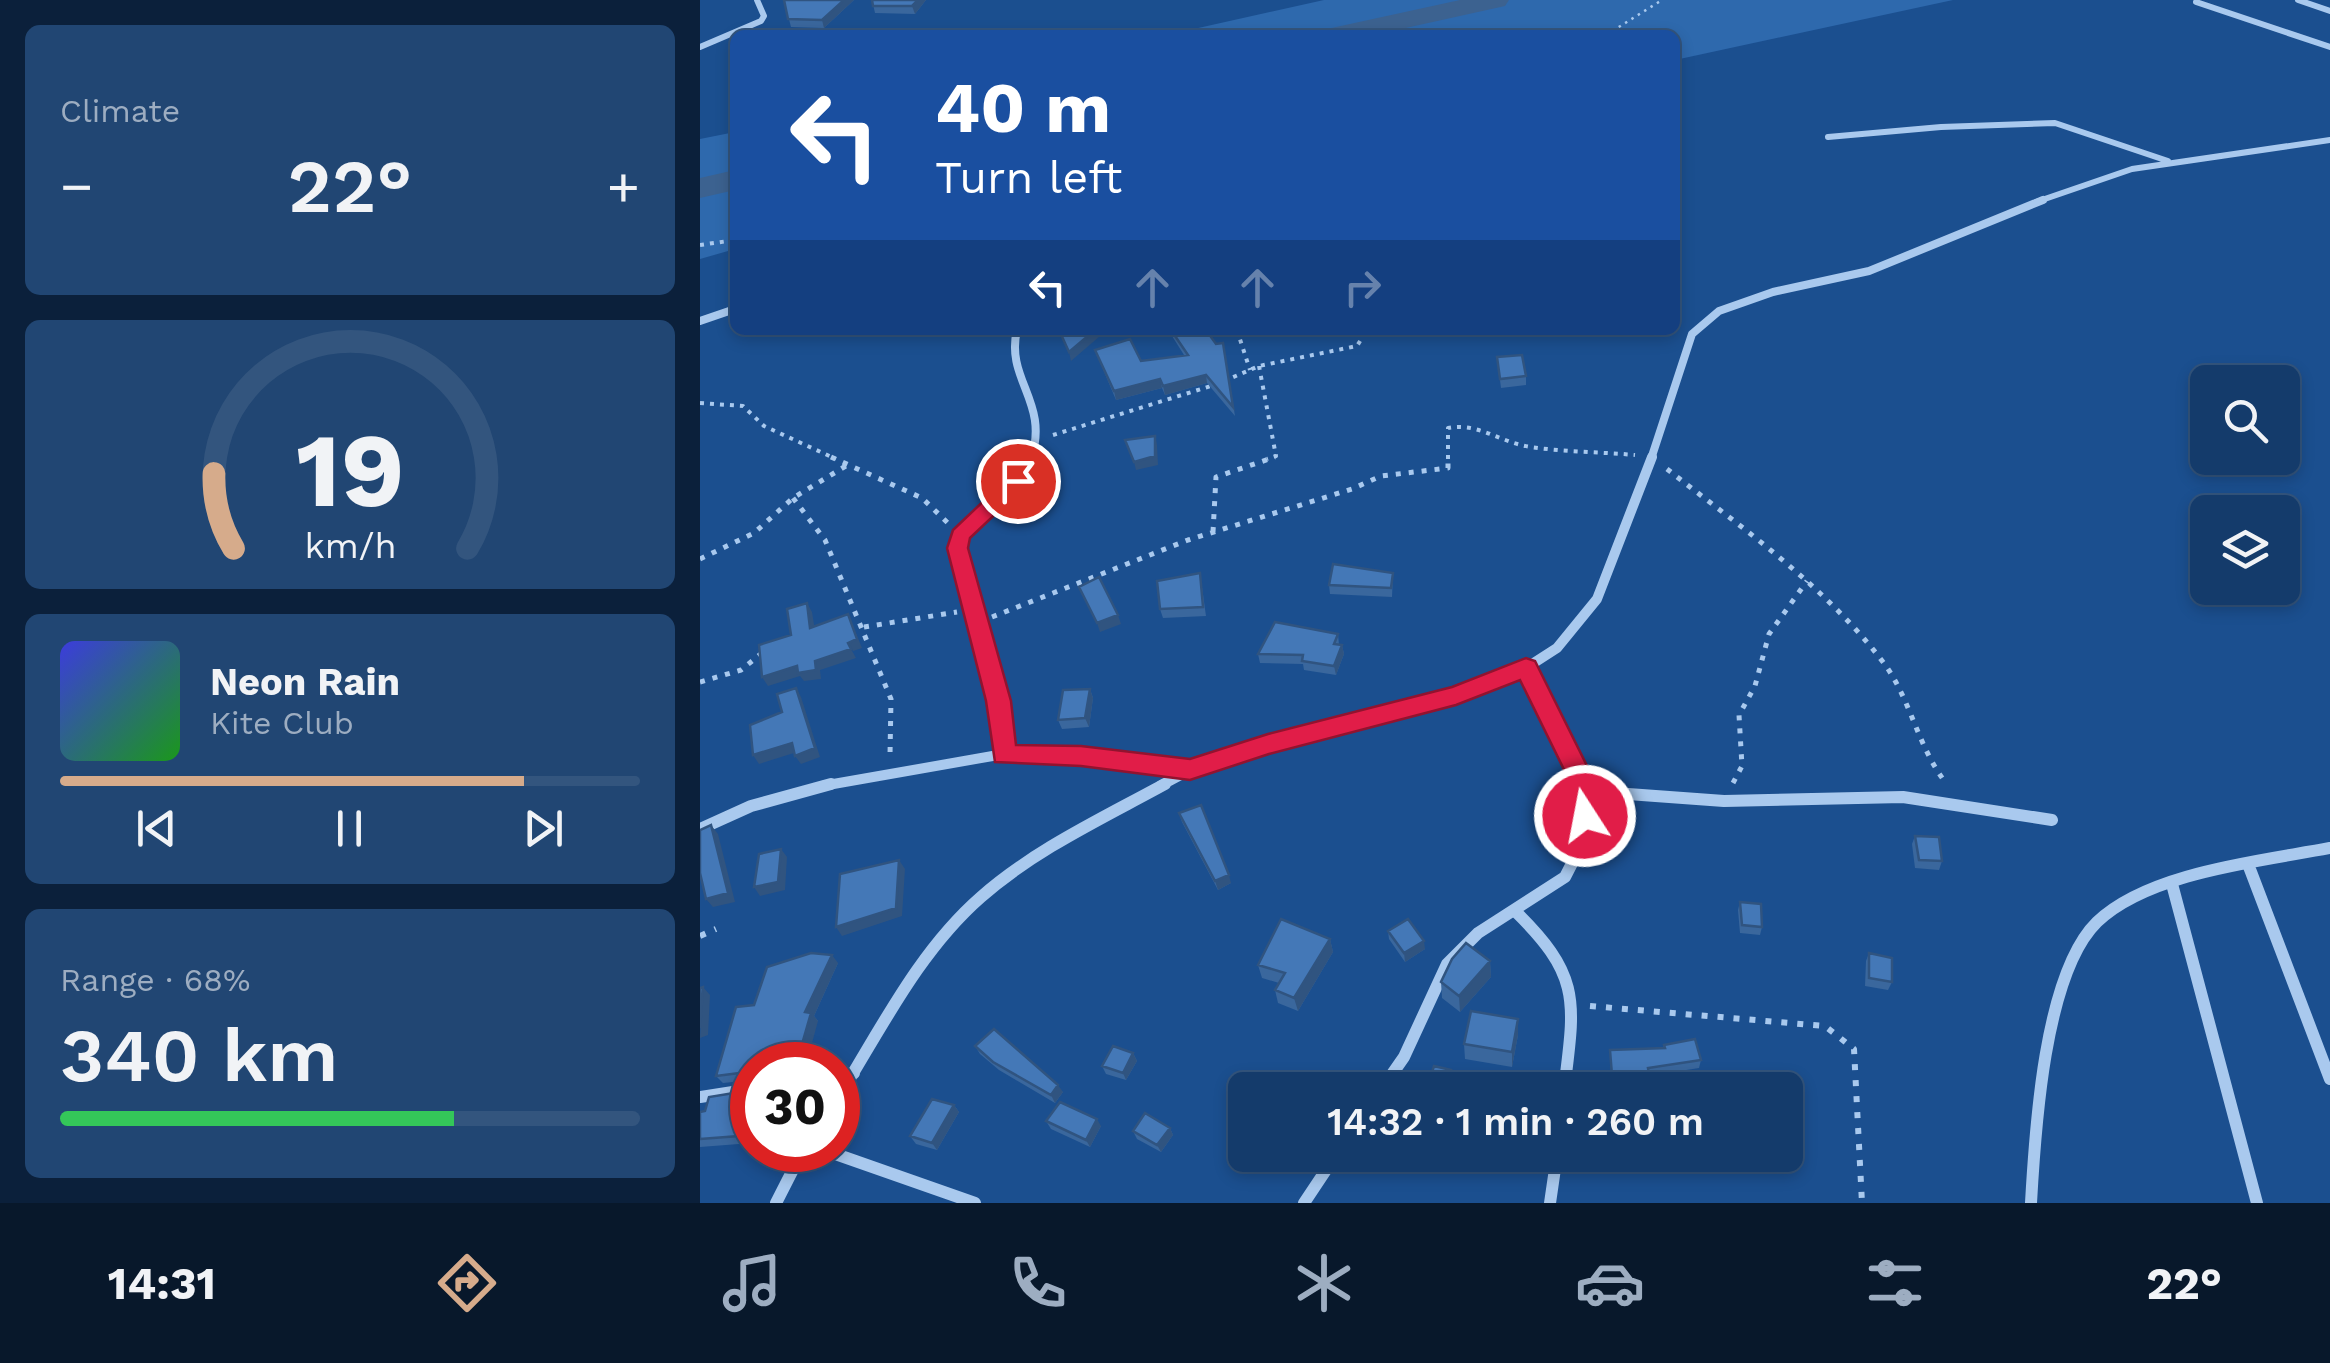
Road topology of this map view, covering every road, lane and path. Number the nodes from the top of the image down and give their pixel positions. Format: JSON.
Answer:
{"nodes":[{"id":1,"x":757,"y":0,"type":"edge"},
{"id":2,"x":1662,"y":0,"type":"edge"},
{"id":3,"x":2298,"y":0,"type":"edge"},
{"id":4,"x":2196,"y":2,"type":"edge"},
{"id":5,"x":2330,"y":11,"type":"edge"},
{"id":6,"x":741,"y":30,"type":"edge"},
{"id":7,"x":1614,"y":30,"type":"edge"},
{"id":8,"x":730,"y":35,"type":"edge"},
{"id":9,"x":2330,"y":47,"type":"edge"},
{"id":10,"x":700,"y":48,"type":"edge"},
{"id":11,"x":1828,"y":137,"type":"dead end"},
{"id":12,"x":2330,"y":140,"type":"edge"},
{"id":13,"x":2168,"y":161,"type":"junction"},
{"id":14,"x":730,"y":241,"type":"edge"},
{"id":15,"x":700,"y":245,"type":"edge"},
{"id":16,"x":730,"y":311,"type":"edge"},
{"id":17,"x":700,"y":321,"type":"edge"},
{"id":18,"x":1016,"y":335,"type":"edge"},
{"id":19,"x":1239,"y":335,"type":"edge"},
{"id":20,"x":1364,"y":335,"type":"edge"},
{"id":21,"x":1259,"y":366,"type":"junction"},
{"id":22,"x":1250,"y":370,"type":"junction"},
{"id":23,"x":700,"y":403,"type":"edge"},
{"id":24,"x":1038,"y":439,"type":"junction"},
{"id":25,"x":1652,"y":457,"type":"junction"},
{"id":26,"x":850,"y":464,"type":"junction"},
{"id":27,"x":794,"y":498,"type":"junction"},
{"id":28,"x":1214,"y":532,"type":"junction"},
{"id":29,"x":960,"y":536,"type":"junction"},
{"id":30,"x":700,"y":559,"type":"edge"},
{"id":31,"x":1807,"y":581,"type":"junction"},
{"id":32,"x":975,"y":610,"type":"junction"},
{"id":33,"x":856,"y":614,"type":"junction"},
{"id":34,"x":839,"y":620,"type":"edge"},
{"id":35,"x":980,"y":622,"type":"junction"},
{"id":36,"x":863,"y":627,"type":"junction"},
{"id":37,"x":770,"y":645,"type":"edge"},
{"id":38,"x":1526,"y":668,"type":"junction"},
{"id":39,"x":700,"y":682,"type":"edge"},
{"id":40,"x":1004,"y":754,"type":"junction"},
{"id":41,"x":1190,"y":770,"type":"junction"},
{"id":42,"x":890,"y":773,"type":"junction"},
{"id":43,"x":1586,"y":790,"type":"junction"},
{"id":44,"x":1724,"y":800,"type":"junction"},
{"id":45,"x":1969,"y":808,"type":"junction"},
{"id":46,"x":2052,"y":820,"type":"dead end"},
{"id":47,"x":700,"y":829,"type":"edge"},
{"id":48,"x":2330,"y":848,"type":"edge"},
{"id":49,"x":2248,"y":864,"type":"junction"},
{"id":50,"x":2172,"y":884,"type":"junction"},
{"id":51,"x":1514,"y":910,"type":"junction"},
{"id":52,"x":716,"y":929,"type":"dead end"},
{"id":53,"x":700,"y":936,"type":"edge"},
{"id":54,"x":1573,"y":1005,"type":"junction"},
{"id":55,"x":860,"y":1063,"type":"edge"},
{"id":56,"x":1394,"y":1072,"type":"edge"},
{"id":57,"x":1566,"y":1072,"type":"edge"},
{"id":58,"x":2330,"y":1079,"type":"edge"},
{"id":59,"x":730,"y":1092,"type":"edge"},
{"id":60,"x":700,"y":1097,"type":"edge"},
{"id":61,"x":860,"y":1163,"type":"edge"},
{"id":62,"x":792,"y":1172,"type":"edge"},
{"id":63,"x":1325,"y":1172,"type":"edge"},
{"id":64,"x":1555,"y":1172,"type":"edge"},
{"id":65,"x":776,"y":1203,"type":"edge"},
{"id":66,"x":975,"y":1203,"type":"edge"},
{"id":67,"x":1304,"y":1203,"type":"edge"},
{"id":68,"x":1550,"y":1203,"type":"edge"},
{"id":69,"x":1862,"y":1203,"type":"edge"},
{"id":70,"x":2031,"y":1203,"type":"edge"},
{"id":71,"x":2257,"y":1203,"type":"edge"}],
"edges":[{"from":1,"to":6,"type":"street"},
{"from":2,"to":7,"type":"path"},
{"from":3,"to":5,"type":"street"},
{"from":4,"to":9,"type":"street"},
{"from":8,"to":10,"type":"street"},
{"from":11,"to":13,"type":"street"},
{"from":12,"to":13,"type":"street"},
{"from":13,"to":25,"type":"street"},
{"from":14,"to":15,"type":"path"},
{"from":16,"to":17,"type":"street"},
{"from":18,"to":24,"type":"street"},
{"from":19,"to":22,"type":"path"},
{"from":20,"to":21,"type":"path"},
{"from":21,"to":22,"type":"path"},
{"from":21,"to":28,"type":"path"},
{"from":22,"to":24,"type":"path"},
{"from":23,"to":26,"type":"path"},
{"from":24,"to":29,"type":"street"},
{"from":25,"to":28,"type":"path"},
{"from":25,"to":31,"type":"path"},
{"from":25,"to":38,"type":"street"},
{"from":26,"to":27,"type":"path"},
{"from":26,"to":29,"type":"path"},
{"from":27,"to":30,"type":"path"},
{"from":27,"to":33,"type":"path"},
{"from":28,"to":35,"type":"path"},
{"from":29,"to":32,"type":"street"},
{"from":31,"to":44,"type":"path"},
{"from":31,"to":45,"type":"path"},
{"from":32,"to":35,"type":"street"},
{"from":32,"to":36,"type":"path"},
{"from":33,"to":34,"type":"path"},
{"from":33,"to":36,"type":"path"},
{"from":35,"to":40,"type":"street"},
{"from":36,"to":42,"type":"path"},
{"from":37,"to":39,"type":"path"},
{"from":38,"to":41,"type":"street"},
{"from":38,"to":43,"type":"street"},
{"from":40,"to":41,"type":"street"},
{"from":40,"to":42,"type":"street"},
{"from":41,"to":55,"type":"street"},
{"from":42,"to":47,"type":"street"},
{"from":43,"to":44,"type":"street"},
{"from":43,"to":51,"type":"street"},
{"from":44,"to":45,"type":"street"},
{"from":45,"to":46,"type":"street"},
{"from":48,"to":49,"type":"street"},
{"from":49,"to":50,"type":"street"},
{"from":49,"to":58,"type":"street"},
{"from":50,"to":70,"type":"street"},
{"from":50,"to":71,"type":"street"},
{"from":51,"to":54,"type":"street"},
{"from":51,"to":56,"type":"street"},
{"from":52,"to":53,"type":"path"},
{"from":54,"to":57,"type":"street"},
{"from":54,"to":69,"type":"path"},
{"from":59,"to":60,"type":"street"},
{"from":61,"to":66,"type":"street"},
{"from":62,"to":65,"type":"street"},
{"from":63,"to":67,"type":"street"},
{"from":64,"to":68,"type":"street"}]}
